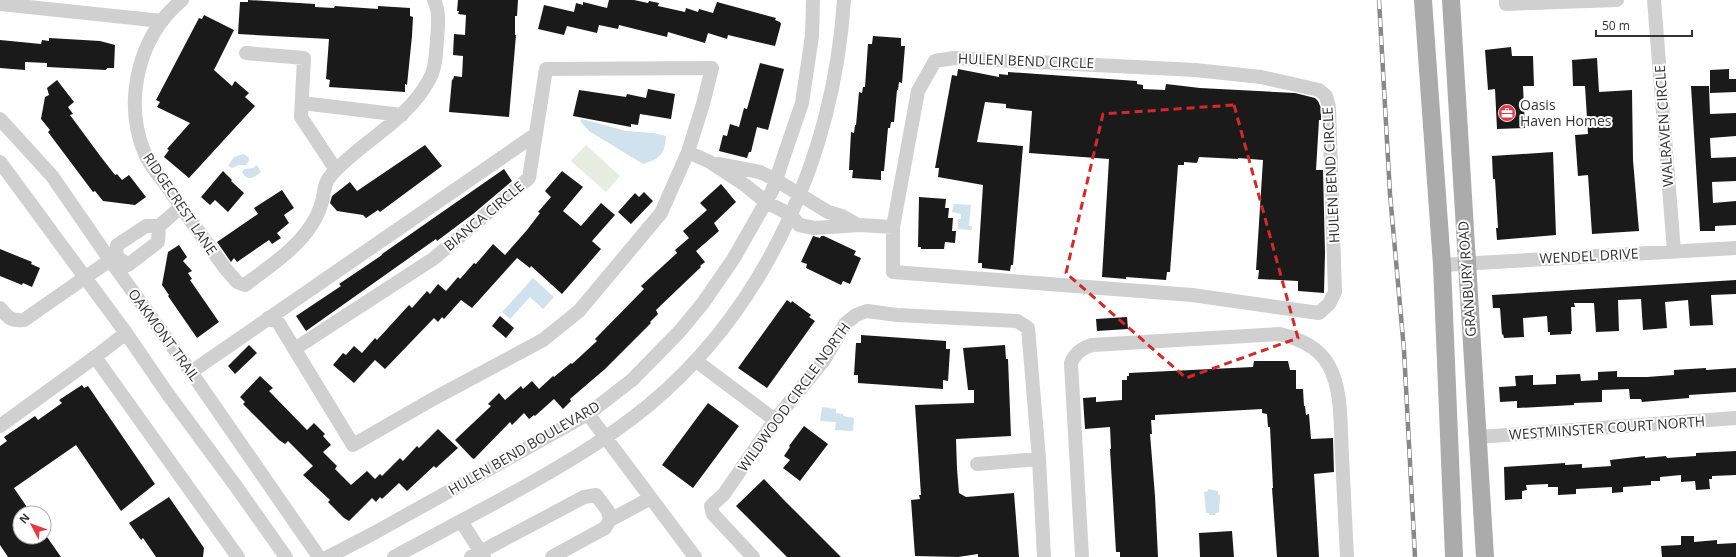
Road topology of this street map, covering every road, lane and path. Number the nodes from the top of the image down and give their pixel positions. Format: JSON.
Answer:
{"nodes":[{"id":1,"x":182,"y":0,"type":"edge"},
{"id":2,"x":434,"y":0,"type":"edge"},
{"id":3,"x":813,"y":0,"type":"edge"},
{"id":4,"x":844,"y":0,"type":"edge"},
{"id":5,"x":1423,"y":0,"type":"edge"},
{"id":6,"x":1451,"y":0,"type":"edge"},
{"id":7,"x":1506,"y":0,"type":"edge"},
{"id":8,"x":1618,"y":0,"type":"edge"},
{"id":9,"x":1654,"y":0,"type":"edge"},
{"id":10,"x":0,"y":4,"type":"edge"},
{"id":11,"x":162,"y":21,"type":"junction"},
{"id":12,"x":246,"y":53,"type":"dead end"},
{"id":13,"x":302,"y":103,"type":"junction"},
{"id":14,"x":402,"y":115,"type":"junction"},
{"id":15,"x":0,"y":119,"type":"edge"},
{"id":16,"x":536,"y":134,"type":"junction"},
{"id":17,"x":688,"y":152,"type":"junction"},
{"id":18,"x":0,"y":162,"type":"edge"},
{"id":19,"x":710,"y":162,"type":"junction"},
{"id":20,"x":336,"y":170,"type":"junction"},
{"id":21,"x":776,"y":180,"type":"junction"},
{"id":22,"x":799,"y":195,"type":"junction"},
{"id":23,"x":766,"y":202,"type":"junction"},
{"id":24,"x":181,"y":207,"type":"junction"},
{"id":25,"x":791,"y":215,"type":"junction"},
{"id":26,"x":859,"y":225,"type":"junction"},
{"id":27,"x":159,"y":226,"type":"junction"},
{"id":28,"x":894,"y":227,"type":"junction"},
{"id":29,"x":1736,"y":248,"type":"edge"},
{"id":30,"x":1674,"y":251,"type":"junction"},
{"id":31,"x":113,"y":258,"type":"junction"},
{"id":32,"x":1466,"y":263,"type":"junction"},
{"id":33,"x":1442,"y":265,"type":"junction"},
{"id":34,"x":85,"y":278,"type":"junction"},
{"id":35,"x":0,"y":308,"type":"edge"},
{"id":36,"x":268,"y":318,"type":"junction"},
{"id":37,"x":126,"y":333,"type":"junction"},
{"id":38,"x":296,"y":348,"type":"junction"},
{"id":39,"x":95,"y":357,"type":"junction"},
{"id":40,"x":696,"y":361,"type":"junction"},
{"id":41,"x":191,"y":372,"type":"junction"},
{"id":42,"x":588,"y":414,"type":"junction"},
{"id":43,"x":1736,"y":418,"type":"edge"},
{"id":44,"x":775,"y":420,"type":"junction"},
{"id":45,"x":0,"y":426,"type":"edge"},
{"id":46,"x":606,"y":437,"type":"junction"},
{"id":47,"x":1478,"y":437,"type":"junction"},
{"id":48,"x":1039,"y":459,"type":"junction"},
{"id":49,"x":977,"y":464,"type":"dead end"},
{"id":50,"x":651,"y":498,"type":"junction"},
{"id":51,"x":610,"y":520,"type":"junction"},
{"id":52,"x":461,"y":521,"type":"junction"},
{"id":53,"x":478,"y":555,"type":"edge"},
{"id":54,"x":234,"y":556,"type":"edge"},
{"id":55,"x":286,"y":557,"type":"edge"},
{"id":56,"x":319,"y":557,"type":"edge"},
{"id":57,"x":328,"y":557,"type":"edge"},
{"id":58,"x":394,"y":557,"type":"edge"},
{"id":59,"x":552,"y":557,"type":"edge"},
{"id":60,"x":695,"y":557,"type":"edge"},
{"id":61,"x":753,"y":557,"type":"edge"},
{"id":62,"x":1044,"y":557,"type":"edge"},
{"id":63,"x":1082,"y":557,"type":"edge"},
{"id":64,"x":1347,"y":557,"type":"edge"},
{"id":65,"x":1454,"y":557,"type":"edge"},
{"id":66,"x":1485,"y":557,"type":"edge"}],
"edges":[{"from":1,"to":11,"type":"street","name":"RIDGECREST LANE"},
{"from":2,"to":14,"type":"street"},
{"from":3,"to":21,"type":"street","name":"HULEN BEND BOULEVARD"},
{"from":4,"to":22,"type":"street"},
{"from":5,"to":33,"type":"main road","name":"GRANBURY ROAD"},
{"from":6,"to":32,"type":"main road","name":"GRANBURY ROAD"},
{"from":7,"to":8,"type":"street"},
{"from":9,"to":30,"type":"street","name":"WALRAVEN CIRCLE"},
{"from":10,"to":11,"type":"street"},
{"from":11,"to":24,"type":"street","name":"RIDGECREST LANE"},
{"from":12,"to":13,"type":"street"},
{"from":13,"to":14,"type":"street"},
{"from":13,"to":20,"type":"street"},
{"from":14,"to":20,"type":"street"},
{"from":15,"to":31,"type":"street","name":"OAKMONT TRAIL"},
{"from":16,"to":17,"type":"street","name":"BIANCA CIRCLE"},
{"from":16,"to":36,"type":"street"},
{"from":16,"to":38,"type":"street","name":"BIANCA CIRCLE"},
{"from":17,"to":19,"type":"street"},
{"from":17,"to":38,"type":"street","name":"BIANCA CIRCLE"},
{"from":18,"to":34,"type":"street"},
{"from":19,"to":21,"type":"street"},
{"from":19,"to":23,"type":"street"},
{"from":20,"to":24,"type":"street","name":"RIDGECREST LANE"},
{"from":21,"to":22,"type":"street"},
{"from":21,"to":23,"type":"street","name":"HULEN BEND BOULEVARD"},
{"from":22,"to":25,"type":"street"},
{"from":22,"to":26,"type":"street"},
{"from":23,"to":25,"type":"street"},
{"from":23,"to":42,"type":"street","name":"HULEN BEND BOULEVARD"},
{"from":24,"to":27,"type":"street"},
{"from":25,"to":26,"type":"street"},
{"from":25,"to":40,"type":"street"},
{"from":26,"to":28,"type":"street"},
{"from":27,"to":31,"type":"street"},
{"from":27,"to":31,"type":"street"},
{"from":28,"to":28,"type":"street","name":"HULEN BEND CIRCLE"},
{"from":29,"to":30,"type":"street","name":"WENDEL DRIVE"},
{"from":30,"to":32,"type":"street","name":"WENDEL DRIVE"},
{"from":31,"to":34,"type":"street"},
{"from":31,"to":41,"type":"street","name":"OAKMONT TRAIL"},
{"from":32,"to":33,"type":"street","name":"WENDEL DRIVE"},
{"from":32,"to":47,"type":"main road","name":"GRANBURY ROAD"},
{"from":33,"to":65,"type":"main road","name":"GRANBURY ROAD"},
{"from":34,"to":35,"type":"street"},
{"from":34,"to":37,"type":"street"},
{"from":36,"to":38,"type":"street","name":"BIANCA CIRCLE"},
{"from":36,"to":41,"type":"street"},
{"from":37,"to":39,"type":"street"},
{"from":37,"to":55,"type":"street"},
{"from":39,"to":45,"type":"street"},
{"from":39,"to":54,"type":"street"},
{"from":40,"to":44,"type":"street"},
{"from":40,"to":46,"type":"street"},
{"from":41,"to":56,"type":"street","name":"OAKMONT TRAIL"},
{"from":42,"to":46,"type":"street"},
{"from":42,"to":57,"type":"street","name":"HULEN BEND BOULEVARD"},
{"from":43,"to":47,"type":"street","name":"WESTMINSTER COURT NORTH"},
{"from":44,"to":48,"type":"street","name":"WILDWOOD CIRCLE NORTH"},
{"from":44,"to":61,"type":"street","name":"WILDWOOD CIRCLE NORTH"},
{"from":46,"to":50,"type":"street"},
{"from":46,"to":52,"type":"street"},
{"from":47,"to":66,"type":"main road","name":"GRANBURY ROAD"},
{"from":48,"to":49,"type":"street"},
{"from":48,"to":62,"type":"street"},
{"from":50,"to":51,"type":"street"},
{"from":50,"to":60,"type":"street"},
{"from":51,"to":53,"type":"street"},
{"from":51,"to":59,"type":"street"},
{"from":52,"to":53,"type":"street"},
{"from":52,"to":58,"type":"street"},
{"from":63,"to":64,"type":"street"}]}
